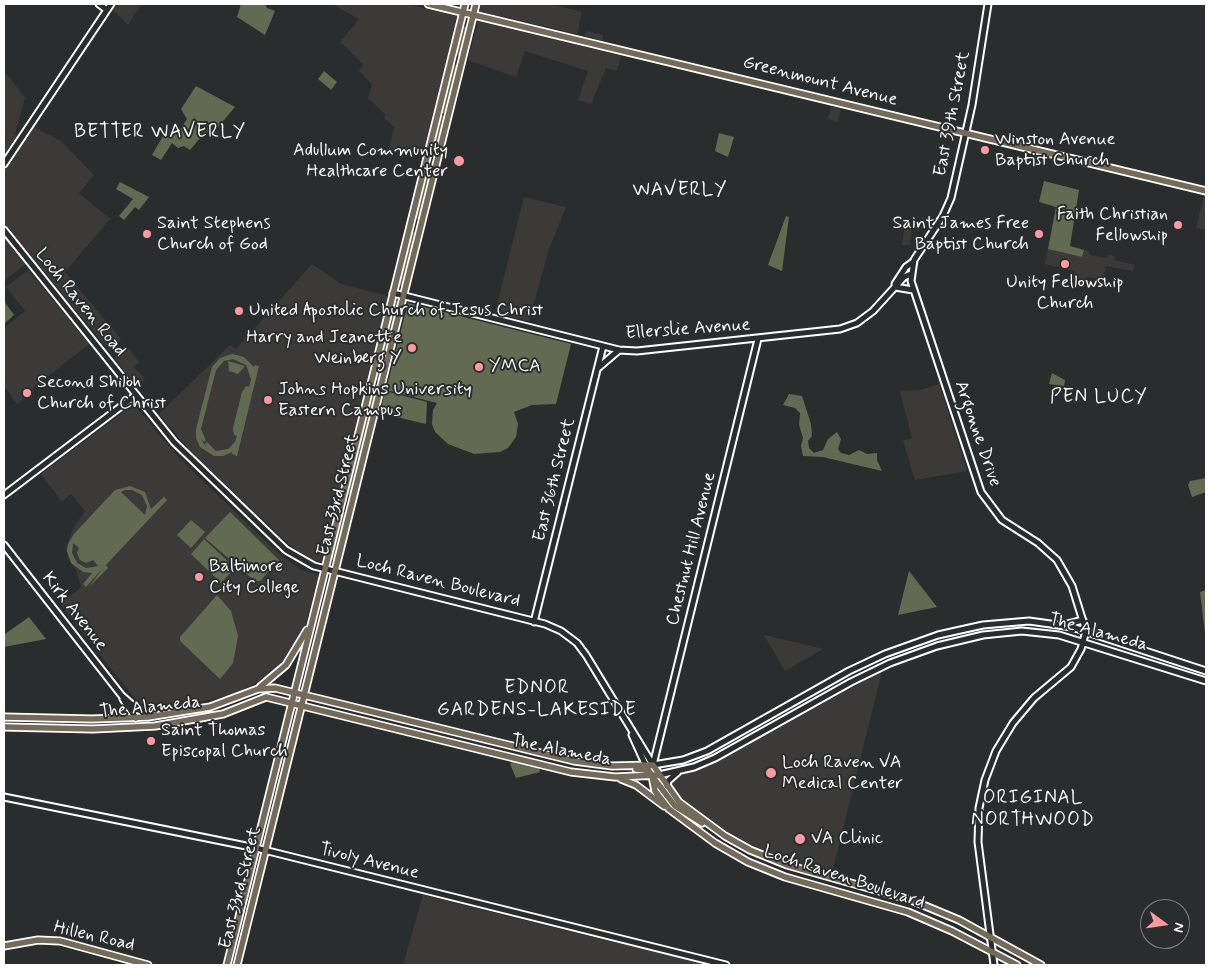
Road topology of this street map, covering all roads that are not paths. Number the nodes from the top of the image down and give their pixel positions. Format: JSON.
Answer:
{"nodes":[{"id":1,"x":99,"y":4,"type":"edge"},
{"id":2,"x":111,"y":4,"type":"edge"},
{"id":3,"x":428,"y":4,"type":"edge"},
{"id":4,"x":465,"y":4,"type":"edge"},
{"id":5,"x":476,"y":4,"type":"edge"},
{"id":6,"x":988,"y":4,"type":"edge"},
{"id":7,"x":107,"y":10,"type":"junction"},
{"id":8,"x":463,"y":12,"type":"junction"},
{"id":9,"x":474,"y":15,"type":"junction"},
{"id":10,"x":966,"y":133,"type":"junction"},
{"id":11,"x":4,"y":164,"type":"edge"},
{"id":12,"x":1206,"y":191,"type":"edge"},
{"id":13,"x":4,"y":230,"type":"edge"},
{"id":14,"x":914,"y":261,"type":"junction"},
{"id":15,"x":911,"y":274,"type":"junction"},
{"id":16,"x":894,"y":287,"type":"junction"},
{"id":17,"x":913,"y":290,"type":"junction"},
{"id":18,"x":393,"y":293,"type":"junction"},
{"id":19,"x":404,"y":296,"type":"junction"},
{"id":20,"x":758,"y":339,"type":"junction"},
{"id":21,"x":603,"y":346,"type":"junction"},
{"id":22,"x":619,"y":350,"type":"junction"},
{"id":23,"x":597,"y":368,"type":"junction"},
{"id":24,"x":136,"y":394,"type":"junction"},
{"id":25,"x":4,"y":495,"type":"edge"},
{"id":26,"x":4,"y":545,"type":"edge"},
{"id":27,"x":324,"y":569,"type":"junction"},
{"id":28,"x":335,"y":572,"type":"junction"},
{"id":29,"x":313,"y":616,"type":"junction"},
{"id":30,"x":1083,"y":620,"type":"junction"},
{"id":31,"x":534,"y":622,"type":"junction"},
{"id":32,"x":1059,"y":624,"type":"junction"},
{"id":33,"x":1086,"y":631,"type":"junction"},
{"id":34,"x":1096,"y":634,"type":"junction"},
{"id":35,"x":1084,"y":641,"type":"junction"},
{"id":36,"x":1206,"y":670,"type":"edge"},
{"id":37,"x":1206,"y":681,"type":"edge"},
{"id":38,"x":258,"y":689,"type":"junction"},
{"id":39,"x":294,"y":692,"type":"junction"},
{"id":40,"x":305,"y":694,"type":"junction"},
{"id":41,"x":122,"y":696,"type":"junction"},
{"id":42,"x":292,"y":703,"type":"junction"},
{"id":43,"x":127,"y":706,"type":"junction"},
{"id":44,"x":302,"y":706,"type":"junction"},
{"id":45,"x":162,"y":715,"type":"junction"},
{"id":46,"x":4,"y":716,"type":"edge"},
{"id":47,"x":128,"y":718,"type":"junction"},
{"id":48,"x":136,"y":718,"type":"junction"},
{"id":49,"x":151,"y":726,"type":"junction"},
{"id":50,"x":4,"y":727,"type":"edge"},
{"id":51,"x":621,"y":766,"type":"junction"},
{"id":52,"x":650,"y":766,"type":"junction"},
{"id":53,"x":680,"y":770,"type":"junction"},
{"id":54,"x":656,"y":775,"type":"junction"},
{"id":55,"x":614,"y":777,"type":"junction"},
{"id":56,"x":670,"y":793,"type":"junction"},
{"id":57,"x":4,"y":797,"type":"edge"},
{"id":58,"x":674,"y":814,"type":"junction"},
{"id":59,"x":707,"y":824,"type":"junction"},
{"id":60,"x":256,"y":848,"type":"junction"},
{"id":61,"x":266,"y":851,"type":"junction"},
{"id":62,"x":992,"y":937,"type":"junction"},
{"id":63,"x":4,"y":946,"type":"edge"},
{"id":64,"x":993,"y":952,"type":"junction"},
{"id":65,"x":148,"y":965,"type":"edge"},
{"id":66,"x":227,"y":965,"type":"edge"},
{"id":67,"x":237,"y":965,"type":"edge"},
{"id":68,"x":726,"y":965,"type":"edge"},
{"id":69,"x":994,"y":965,"type":"edge"},
{"id":70,"x":1017,"y":965,"type":"edge"},
{"id":71,"x":1041,"y":965,"type":"edge"}],
"edges":[{"from":1,"to":7,"type":"main road"},
{"from":2,"to":7,"type":"main road"},
{"from":3,"to":8,"type":"main road","name":"Greenmount Avenue"},
{"from":4,"to":8,"type":"main road","name":"East 33rd Street"},
{"from":5,"to":9,"type":"main road","name":"East 33rd Street"},
{"from":6,"to":10,"type":"main road","name":"East 39th Street"},
{"from":7,"to":11,"type":"main road"},
{"from":8,"to":9,"type":"main road","name":"Greenmount Avenue"},
{"from":8,"to":18,"type":"main road","name":"East 33rd Street"},
{"from":9,"to":10,"type":"main road","name":"Greenmount Avenue"},
{"from":9,"to":19,"type":"main road","name":"East 33rd Street"},
{"from":10,"to":12,"type":"main road","name":"Greenmount Avenue"},
{"from":10,"to":14,"type":"main road","name":"East 39th Street"},
{"from":13,"to":24,"type":"main road","name":"Loch Raven Road"},
{"from":14,"to":15,"type":"main road","name":"Argonne Drive"},
{"from":14,"to":16,"type":"main road"},
{"from":15,"to":16,"type":"main road","name":"Ellerslie Avenue"},
{"from":15,"to":17,"type":"main road","name":"Argonne Drive"},
{"from":16,"to":17,"type":"main road"},
{"from":16,"to":20,"type":"main road","name":"Ellerslie Avenue"},
{"from":17,"to":30,"type":"main road","name":"Argonne Drive"},
{"from":18,"to":19,"type":"main road","name":"Ellerslie Avenue"},
{"from":18,"to":27,"type":"main road","name":"East 33rd Street"},
{"from":19,"to":21,"type":"main road","name":"Ellerslie Avenue"},
{"from":19,"to":28,"type":"main road","name":"East 33rd Street"},
{"from":20,"to":22,"type":"main road","name":"Ellerslie Avenue"},
{"from":20,"to":52,"type":"main road","name":"Chestnut Hill Avenue"},
{"from":21,"to":22,"type":"main road","name":"Ellerslie Avenue"},
{"from":21,"to":23,"type":"main road","name":"East 36th Street"},
{"from":22,"to":23,"type":"main road"},
{"from":23,"to":31,"type":"main road","name":"East 36th Street"},
{"from":24,"to":25,"type":"main road"},
{"from":24,"to":27,"type":"main road","name":"Loch Raven Boulevard"},
{"from":26,"to":41,"type":"main road","name":"Kirk Avenue"},
{"from":27,"to":28,"type":"main road","name":"Loch Raven Boulevard"},
{"from":27,"to":29,"type":"main road","name":"East 33rd Street"},
{"from":28,"to":31,"type":"main road","name":"Loch Raven Boulevard"},
{"from":28,"to":40,"type":"main road","name":"East 33rd Street"},
{"from":29,"to":38,"type":"main road"},
{"from":29,"to":39,"type":"main road","name":"East 33rd Street"},
{"from":30,"to":32,"type":"main road"},
{"from":30,"to":33,"type":"main road","name":"Argonne Drive"},
{"from":31,"to":52,"type":"main road","name":"Loch Raven Boulevard"},
{"from":32,"to":33,"type":"main road","name":"The Alameda"},
{"from":32,"to":52,"type":"main road","name":"The Alameda"},
{"from":33,"to":34,"type":"main road","name":"The Alameda"},
{"from":33,"to":35,"type":"main road","name":"Argonne Drive"},
{"from":34,"to":35,"type":"main road"},
{"from":34,"to":36,"type":"main road","name":"The Alameda"},
{"from":35,"to":37,"type":"main road","name":"The Alameda"},
{"from":35,"to":53,"type":"main road","name":"The Alameda"},
{"from":35,"to":62,"type":"main road","name":"Argonne Drive"},
{"from":38,"to":39,"type":"main road","name":"The Alameda"},
{"from":38,"to":45,"type":"main road","name":"The Alameda"},
{"from":39,"to":40,"type":"main road","name":"The Alameda"},
{"from":39,"to":42,"type":"main road","name":"East 33rd Street"},
{"from":40,"to":44,"type":"main road","name":"East 33rd Street"},
{"from":40,"to":51,"type":"main road","name":"The Alameda"},
{"from":41,"to":43,"type":"main road","name":"Kirk Avenue"},
{"from":41,"to":45,"type":"main road","name":"Kirk Avenue"},
{"from":42,"to":44,"type":"main road","name":"The Alameda"},
{"from":42,"to":49,"type":"main road","name":"The Alameda"},
{"from":42,"to":60,"type":"main road","name":"East 33rd Street"},
{"from":43,"to":47,"type":"main road","name":"Kirk Avenue"},
{"from":43,"to":48,"type":"main road","name":"Kirk Avenue"},
{"from":44,"to":55,"type":"main road","name":"The Alameda"},
{"from":44,"to":61,"type":"main road","name":"East 33rd Street"},
{"from":45,"to":48,"type":"main road","name":"The Alameda"},
{"from":46,"to":47,"type":"main road","name":"The Alameda"},
{"from":47,"to":48,"type":"main road","name":"The Alameda"},
{"from":48,"to":49,"type":"main road"},
{"from":49,"to":50,"type":"main road","name":"The Alameda"},
{"from":51,"to":52,"type":"main road","name":"The Alameda"},
{"from":51,"to":54,"type":"main road"},
{"from":52,"to":54,"type":"main road","name":"Loch Raven Boulevard"},
{"from":53,"to":54,"type":"main road","name":"The Alameda"},
{"from":53,"to":56,"type":"main road"},
{"from":54,"to":55,"type":"main road","name":"The Alameda"},
{"from":54,"to":56,"type":"main road","name":"Loch Raven Boulevard"},
{"from":54,"to":58,"type":"main road","name":"Loch Raven Boulevard"},
{"from":54,"to":59,"type":"main road"},
{"from":55,"to":58,"type":"main road"},
{"from":56,"to":59,"type":"main road","name":"Loch Raven Boulevard"},
{"from":57,"to":60,"type":"main road","name":"Tivoly Avenue"},
{"from":58,"to":64,"type":"main road","name":"Loch Raven Boulevard"},
{"from":59,"to":62,"type":"main road","name":"Loch Raven Boulevard"},
{"from":60,"to":61,"type":"main road","name":"Tivoly Avenue"},
{"from":60,"to":66,"type":"main road","name":"East 33rd Street"},
{"from":61,"to":67,"type":"main road","name":"East 33rd Street"},
{"from":61,"to":68,"type":"main road","name":"Tivoly Avenue"},
{"from":62,"to":64,"type":"main road","name":"Argonne Drive"},
{"from":62,"to":71,"type":"main road","name":"Loch Raven Boulevard"},
{"from":63,"to":65,"type":"main road","name":"Hillen Road"},
{"from":64,"to":69,"type":"main road","name":"Argonne Drive"},
{"from":64,"to":70,"type":"main road","name":"Loch Raven Boulevard"}]}
